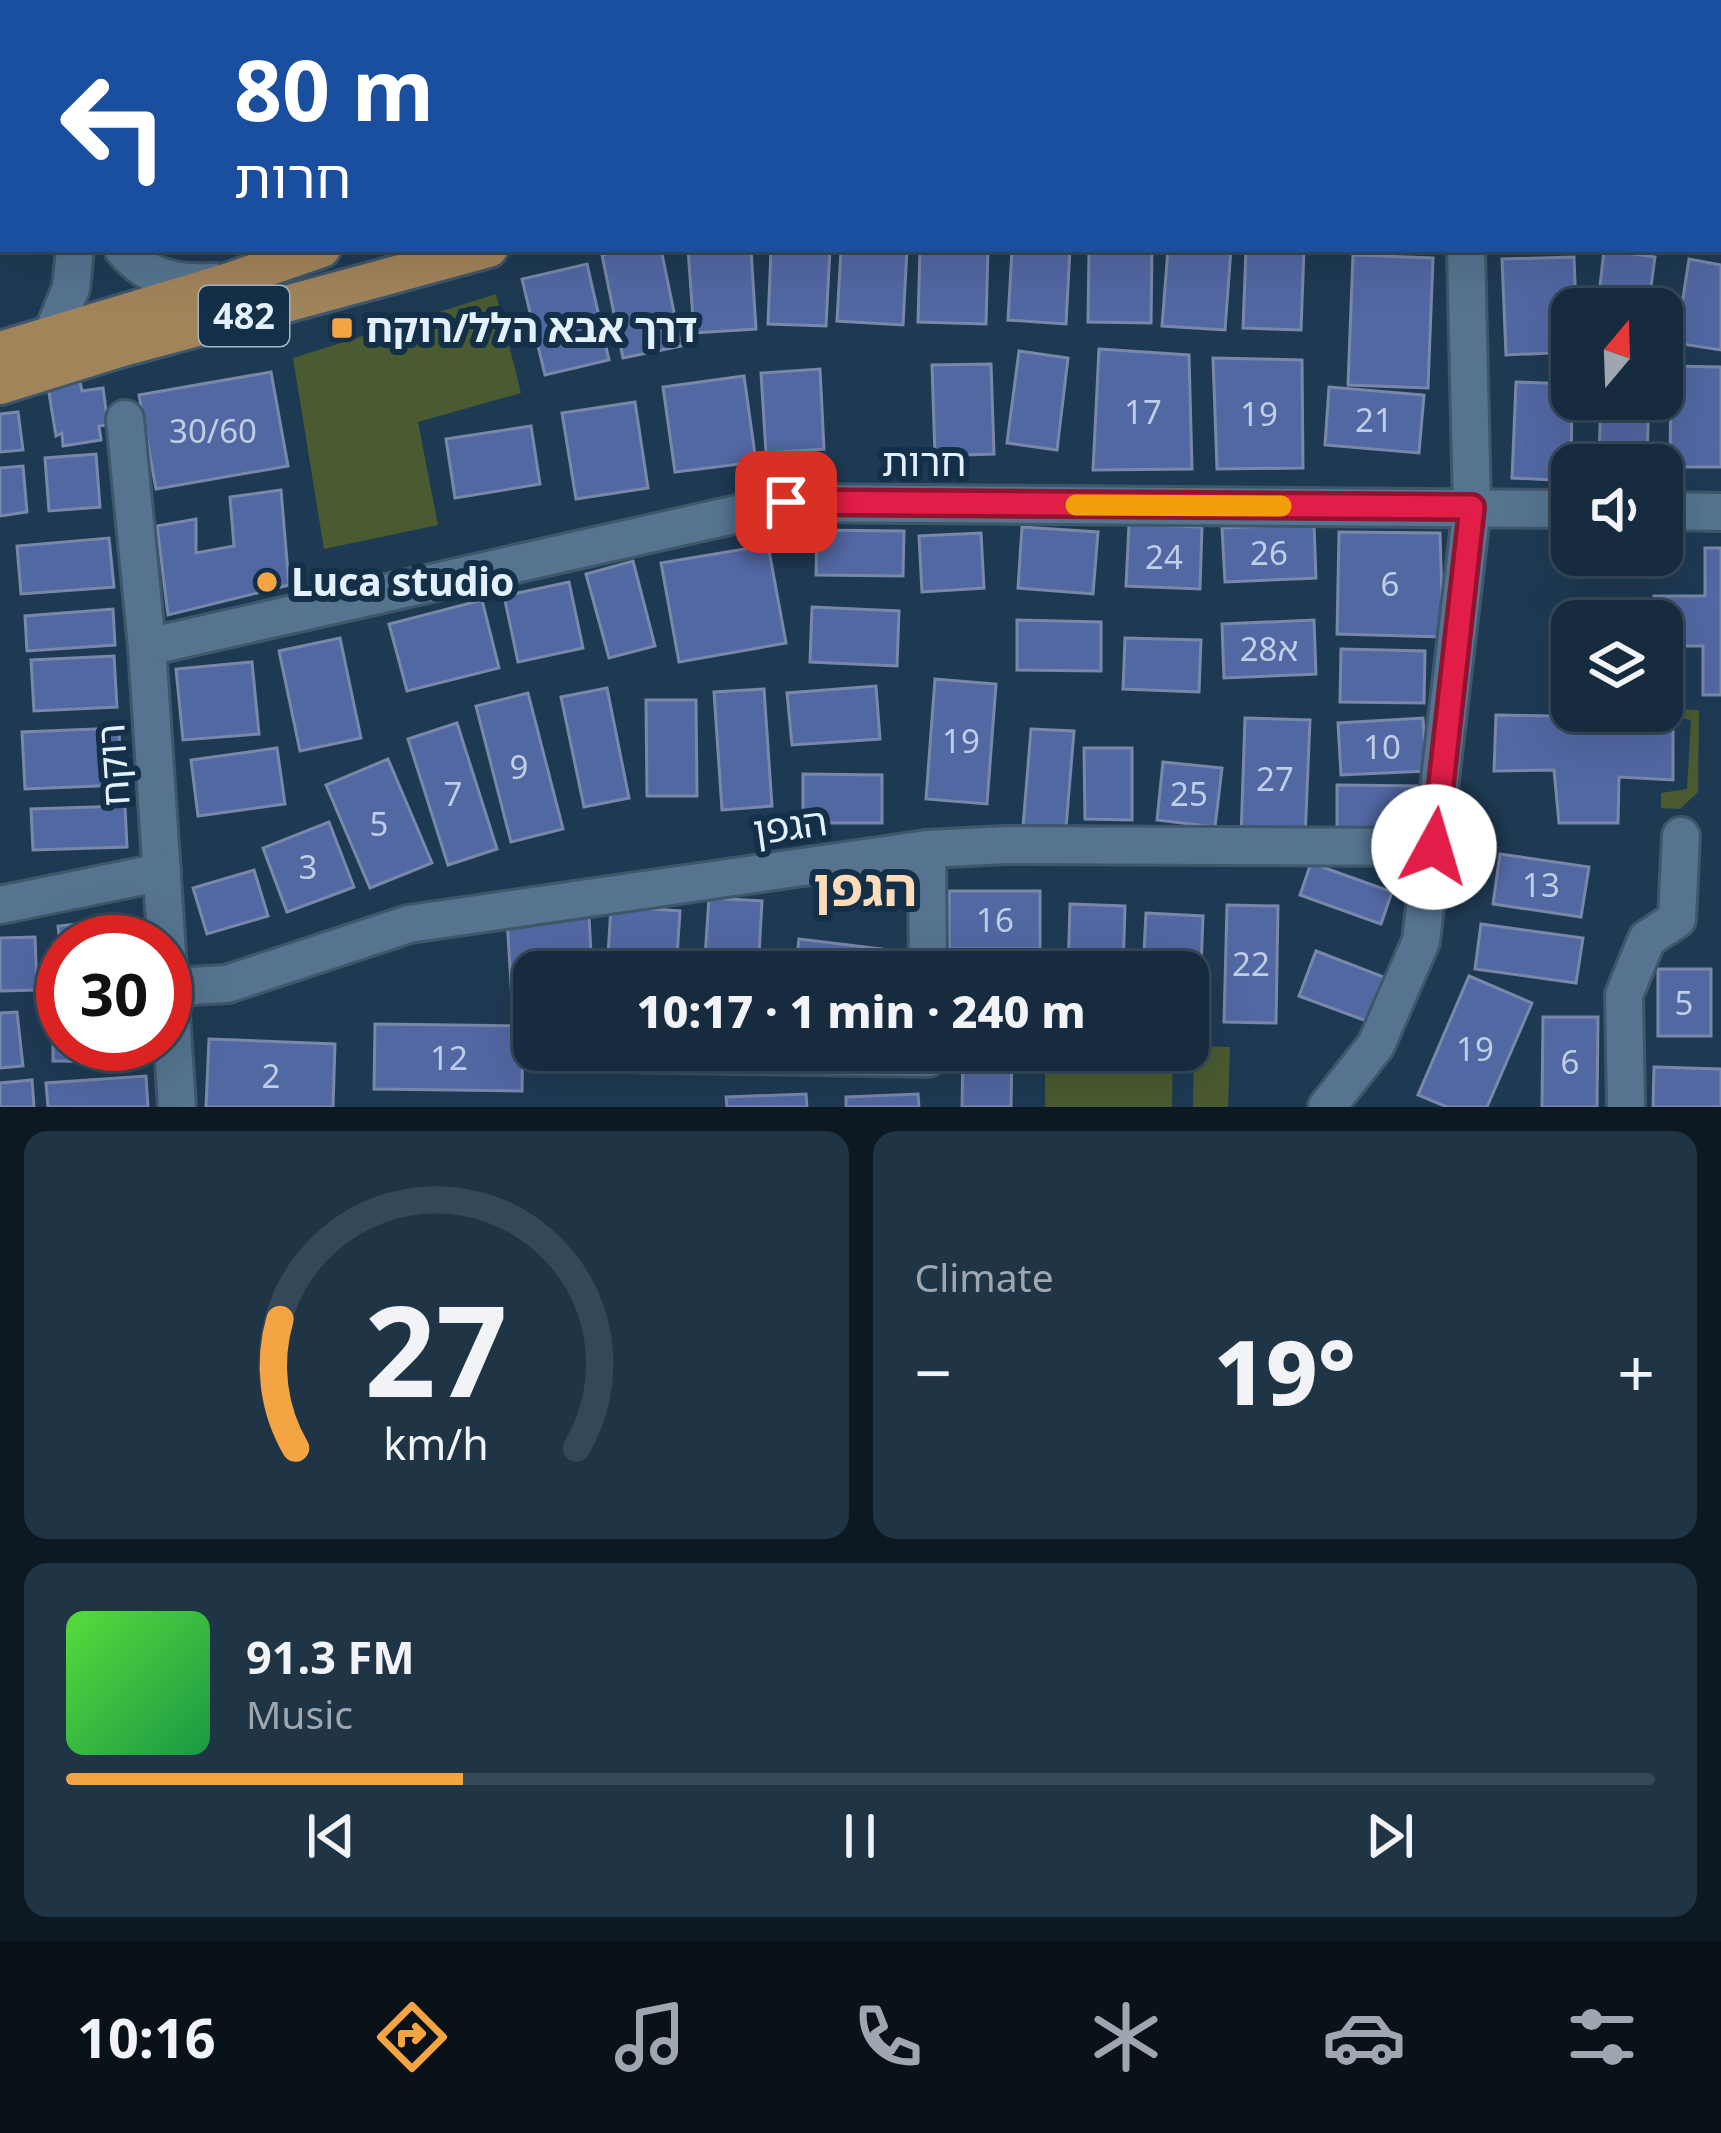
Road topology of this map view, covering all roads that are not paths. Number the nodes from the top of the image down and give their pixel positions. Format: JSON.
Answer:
{"nodes":[{"id":1,"x":75,"y":252,"type":"edge"},
{"id":2,"x":126,"y":252,"type":"edge"},
{"id":3,"x":313,"y":252,"type":"edge"},
{"id":4,"x":478,"y":252,"type":"edge"},
{"id":5,"x":1466,"y":252,"type":"edge"},
{"id":6,"x":230,"y":281,"type":"junction"},
{"id":7,"x":52,"y":335,"type":"junction"},
{"id":8,"x":0,"y":350,"type":"edge"},
{"id":9,"x":0,"y":386,"type":"edge"},
{"id":10,"x":125,"y":419,"type":"dead end"},
{"id":11,"x":1472,"y":507,"type":"junction"},
{"id":12,"x":1551,"y":509,"type":"edge"},
{"id":13,"x":1683,"y":511,"type":"edge"},
{"id":14,"x":1721,"y":512,"type":"edge"},
{"id":15,"x":147,"y":647,"type":"junction"},
{"id":16,"x":1681,"y":836,"type":"dead end"},
{"id":17,"x":1434,"y":847,"type":"junction"},
{"id":18,"x":927,"y":849,"type":"junction"},
{"id":19,"x":162,"y":872,"type":"junction"},
{"id":20,"x":0,"y":905,"type":"edge"},
{"id":21,"x":165,"y":915,"type":"edge"},
{"id":22,"x":928,"y":951,"type":"edge"},
{"id":23,"x":192,"y":986,"type":"edge"},
{"id":24,"x":175,"y":1071,"type":"edge"},
{"id":25,"x":177,"y":1107,"type":"edge"},
{"id":26,"x":1328,"y":1107,"type":"edge"},
{"id":27,"x":1626,"y":1107,"type":"edge"}],
"edges":[{"from":1,"to":7,"type":"street"},
{"from":2,"to":6,"type":"street"},
{"from":3,"to":6,"type":"main road","number":"482"},
{"from":4,"to":9,"type":"main road","number":"482"},
{"from":5,"to":11,"type":"street"},
{"from":6,"to":7,"type":"main road","number":"482"},
{"from":7,"to":8,"type":"main road","number":"482"},
{"from":10,"to":15,"type":"street","name":"רוקח"},
{"from":11,"to":12,"type":"street","name":"חרות"},
{"from":11,"to":15,"type":"street","name":"חרות"},
{"from":11,"to":17,"type":"street"},
{"from":13,"to":14,"type":"street"},
{"from":15,"to":19,"type":"street","name":"רוקח"},
{"from":16,"to":27,"type":"street"},
{"from":17,"to":18,"type":"street","name":"הגפן"},
{"from":17,"to":26,"type":"street"},
{"from":18,"to":22,"type":"street"},
{"from":18,"to":23,"type":"street","name":"הגפן"},
{"from":19,"to":20,"type":"street"},
{"from":19,"to":21,"type":"street","name":"רוקח"},
{"from":24,"to":25,"type":"street","name":"רוקח"}]}
